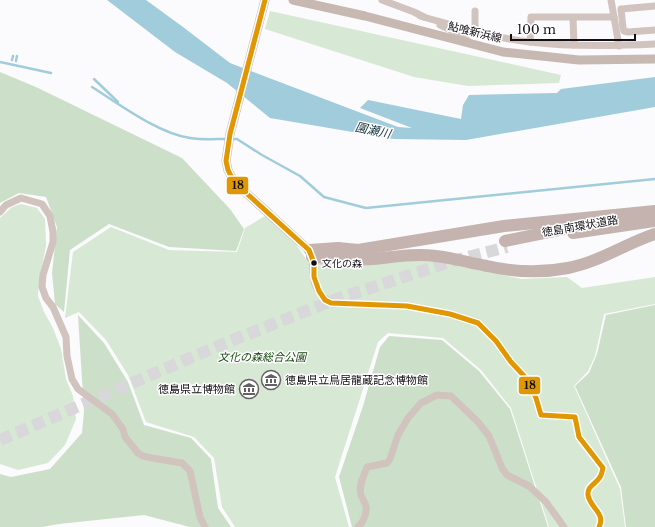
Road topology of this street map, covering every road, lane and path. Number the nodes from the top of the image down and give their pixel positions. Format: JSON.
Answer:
{"nodes":[{"id":1,"x":293,"y":0,"type":"edge"},
{"id":2,"x":382,"y":0,"type":"edge"},
{"id":3,"x":611,"y":0,"type":"edge"},
{"id":4,"x":265,"y":1,"type":"edge"},
{"id":5,"x":655,"y":6,"type":"edge"},
{"id":6,"x":475,"y":11,"type":"dead end"},
{"id":7,"x":420,"y":16,"type":"junction"},
{"id":8,"x":614,"y":17,"type":"junction"},
{"id":9,"x":573,"y":18,"type":"junction"},
{"id":10,"x":655,"y":30,"type":"edge"},
{"id":11,"x":475,"y":32,"type":"junction"},
{"id":12,"x":530,"y":42,"type":"junction"},
{"id":13,"x":472,"y":44,"type":"junction"},
{"id":14,"x":655,"y":44,"type":"edge"},
{"id":15,"x":574,"y":45,"type":"junction"},
{"id":16,"x":619,"y":46,"type":"junction"},
{"id":17,"x":655,"y":59,"type":"edge"},
{"id":18,"x":655,"y":211,"type":"edge"},
{"id":19,"x":0,"y":212,"type":"edge"},
{"id":20,"x":655,"y":214,"type":"edge"},
{"id":21,"x":655,"y":221,"type":"edge"},
{"id":22,"x":655,"y":234,"type":"edge"},
{"id":23,"x":311,"y":254,"type":"junction"},
{"id":24,"x":575,"y":417,"type":"joint"},
{"id":25,"x":205,"y":527,"type":"edge"},
{"id":26,"x":358,"y":527,"type":"edge"},
{"id":27,"x":564,"y":527,"type":"edge"},
{"id":28,"x":599,"y":527,"type":"edge"}],
"edges":[{"from":1,"to":13,"type":"main road","name":"鮎喰新浜線"},
{"from":2,"to":7,"type":"street"},
{"from":3,"to":8,"type":"street"},
{"from":4,"to":23,"type":"main road"},
{"from":5,"to":10,"type":"street"},
{"from":6,"to":11,"type":"street"},
{"from":7,"to":11,"type":"street"},
{"from":7,"to":13,"type":"street"},
{"from":8,"to":9,"type":"street"},
{"from":8,"to":16,"type":"street"},
{"from":9,"to":12,"type":"street"},
{"from":9,"to":15,"type":"street"},
{"from":11,"to":12,"type":"street"},
{"from":12,"to":15,"type":"street"},
{"from":13,"to":17,"type":"main road","name":"鮎喰新浜線"},
{"from":14,"to":16,"type":"street"},
{"from":15,"to":16,"type":"street"},
{"from":18,"to":23,"type":"highway"},
{"from":19,"to":25,"type":"street"},
{"from":20,"to":21,"type":"highway","name":"徳島南環状道路"},
{"from":22,"to":23,"type":"highway"},
{"from":23,"to":24,"type":"street"},
{"from":24,"to":28,"type":"street"},
{"from":26,"to":27,"type":"street"}]}
